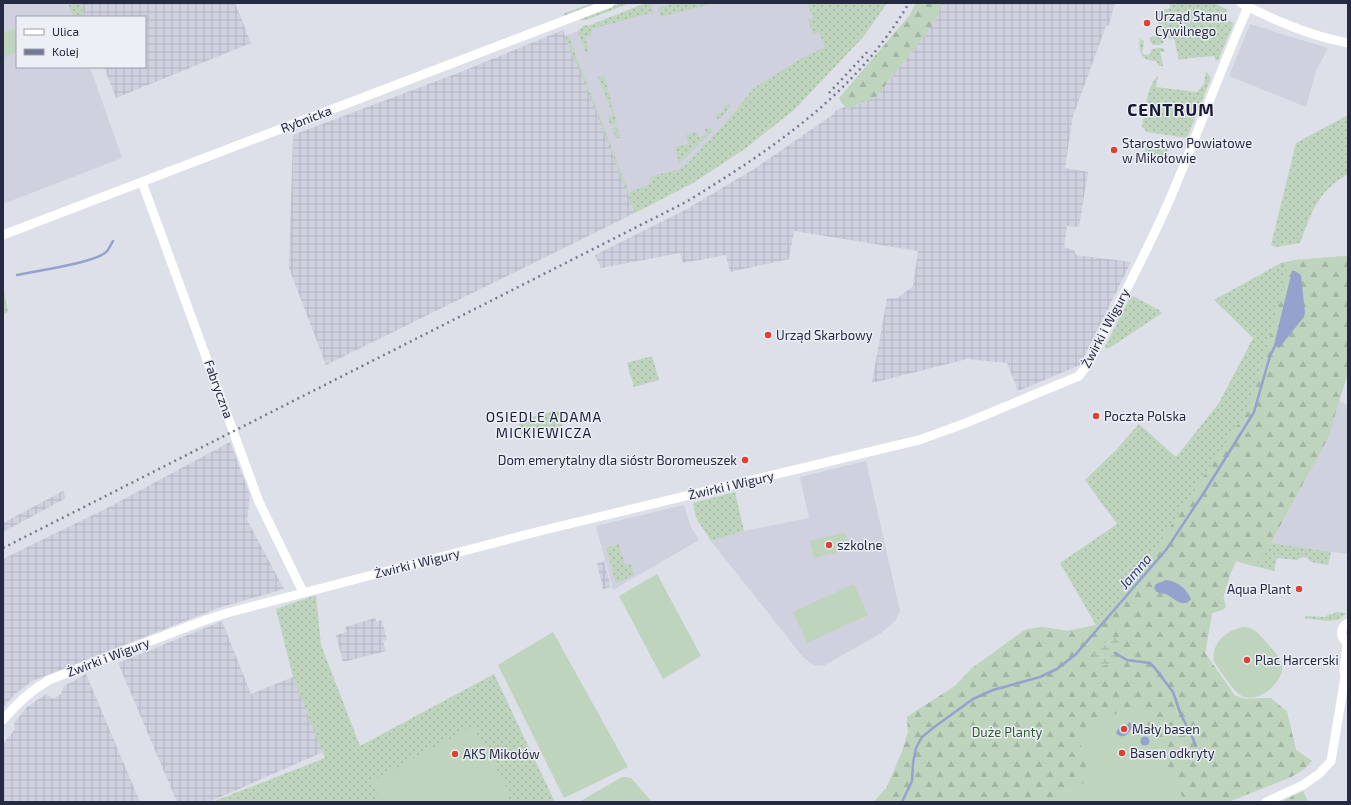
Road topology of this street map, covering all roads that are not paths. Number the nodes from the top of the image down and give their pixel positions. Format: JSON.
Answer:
{"nodes":[{"id":1,"x":610,"y":3,"type":"edge"},
{"id":2,"x":1245,"y":5,"type":"edge"},
{"id":3,"x":1348,"y":43,"type":"edge"},
{"id":4,"x":142,"y":182,"type":"junction"},
{"id":5,"x":3,"y":235,"type":"edge"},
{"id":6,"x":304,"y":592,"type":"junction"},
{"id":7,"x":1348,"y":623,"type":"edge"},
{"id":8,"x":1347,"y":643,"type":"edge"},
{"id":9,"x":1347,"y":675,"type":"edge"},
{"id":10,"x":3,"y":720,"type":"edge"},
{"id":11,"x":1266,"y":802,"type":"edge"}],
"edges":[{"from":1,"to":4,"type":"street","name":"Rybnicka"},
{"from":2,"to":3,"type":"street"},
{"from":2,"to":6,"type":"street","name":"Żwirki i Wigury"},
{"from":4,"to":5,"type":"street","name":"Rybnicka"},
{"from":4,"to":6,"type":"street","name":"Fabryczna"},
{"from":6,"to":10,"type":"street","name":"Żwirki i Wigury"},
{"from":7,"to":8,"type":"street"},
{"from":8,"to":9,"type":"street"},
{"from":9,"to":11,"type":"street"}]}
